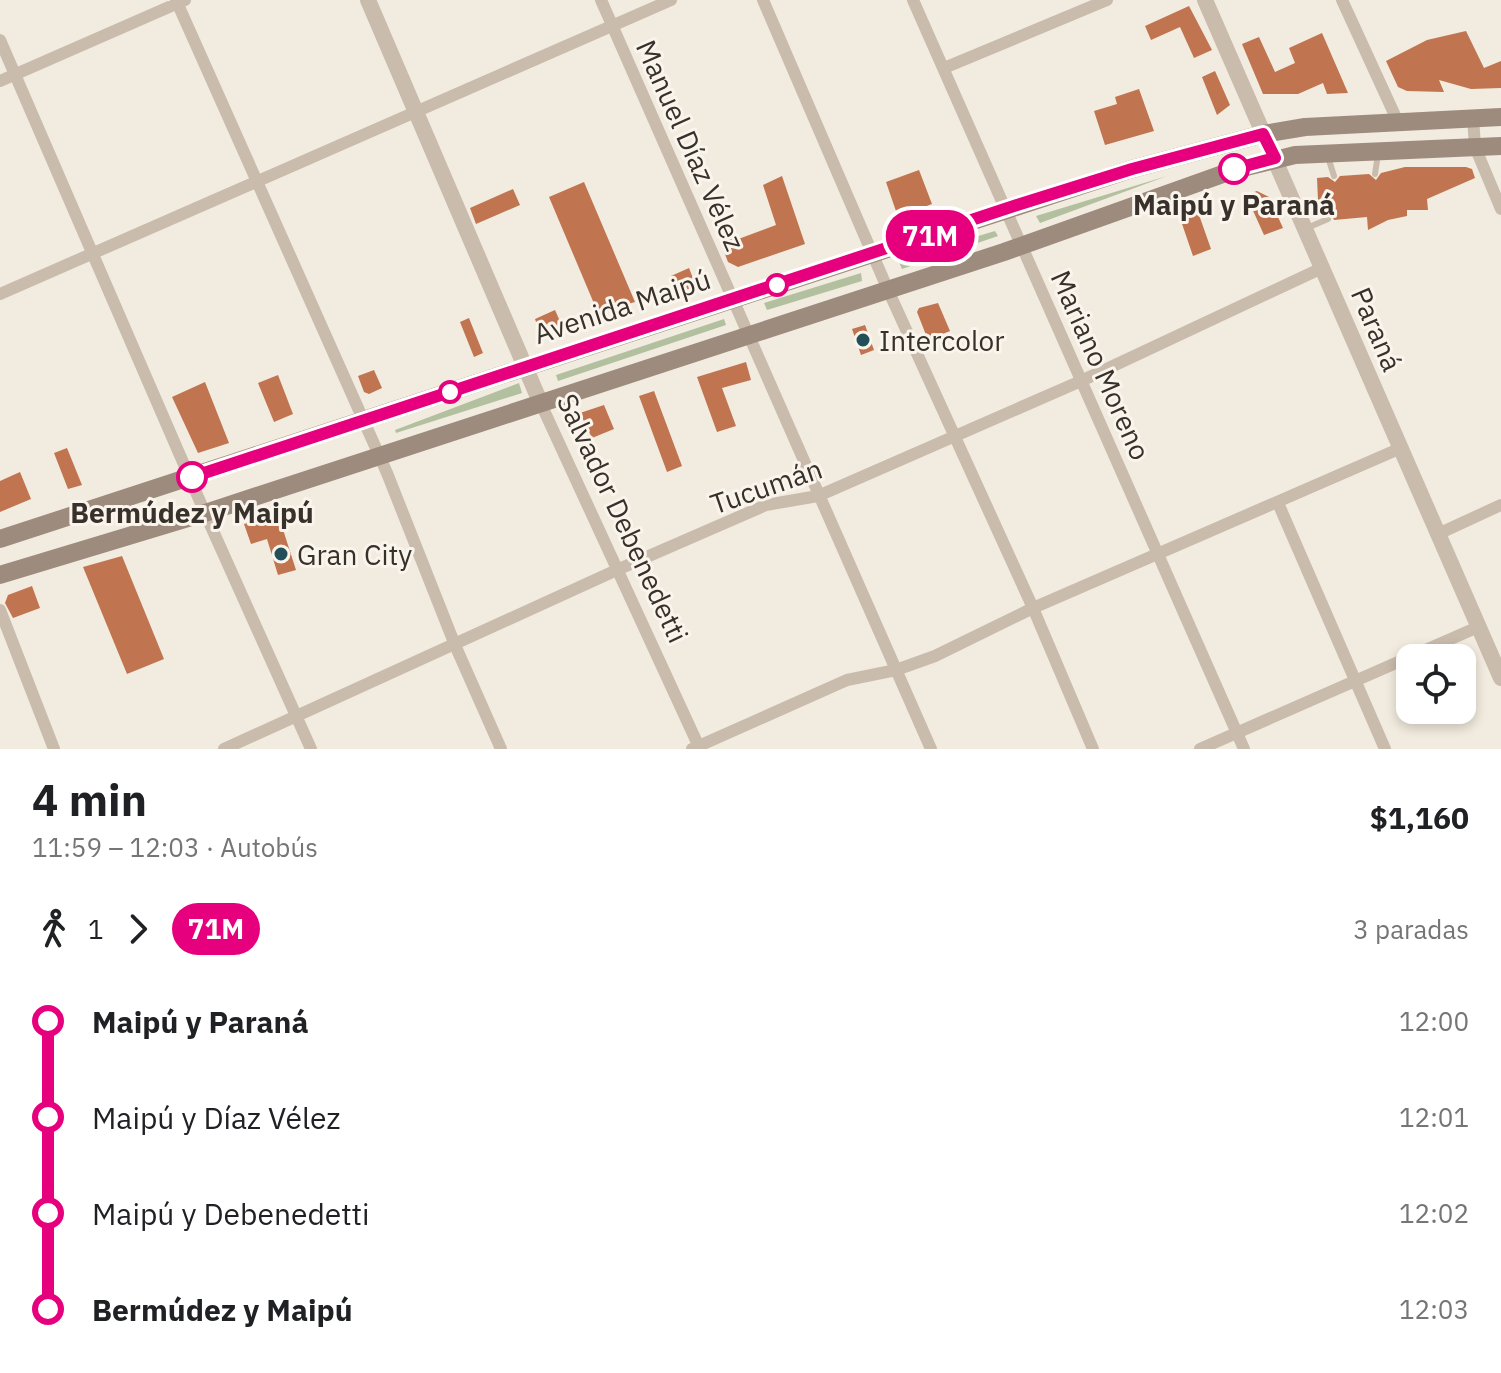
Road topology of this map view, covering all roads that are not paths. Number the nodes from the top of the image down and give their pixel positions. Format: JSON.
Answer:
{"nodes":[{"id":1,"x":368,"y":0,"type":"edge"},
{"id":2,"x":601,"y":0,"type":"edge"},
{"id":3,"x":671,"y":0,"type":"edge"},
{"id":4,"x":763,"y":0,"type":"edge"},
{"id":5,"x":913,"y":0,"type":"edge"},
{"id":6,"x":1107,"y":0,"type":"edge"},
{"id":7,"x":1205,"y":0,"type":"edge"},
{"id":8,"x":1342,"y":0,"type":"edge"},
{"id":9,"x":180,"y":1,"type":"edge"},
{"id":10,"x":612,"y":26,"type":"junction"},
{"id":11,"x":0,"y":40,"type":"edge"},
{"id":12,"x":944,"y":68,"type":"junction"},
{"id":13,"x":16,"y":74,"type":"junction"},
{"id":14,"x":0,"y":81,"type":"edge"},
{"id":15,"x":417,"y":109,"type":"junction"},
{"id":16,"x":1473,"y":117,"type":"junction"},
{"id":17,"x":1501,"y":117,"type":"edge"},
{"id":18,"x":1398,"y":122,"type":"junction"},
{"id":19,"x":1263,"y":134,"type":"junction"},
{"id":20,"x":1501,"y":146,"type":"edge"},
{"id":21,"x":1475,"y":147,"type":"junction"},
{"id":22,"x":1379,"y":151,"type":"junction"},
{"id":23,"x":1327,"y":154,"type":"junction"},
{"id":24,"x":1275,"y":158,"type":"junction"},
{"id":25,"x":1375,"y":174,"type":"dead end"},
{"id":26,"x":1334,"y":176,"type":"dead end"},
{"id":27,"x":257,"y":183,"type":"junction"},
{"id":28,"x":1322,"y":207,"type":"dead end"},
{"id":29,"x":1006,"y":209,"type":"junction"},
{"id":30,"x":1501,"y":209,"type":"edge"},
{"id":31,"x":1328,"y":219,"type":"dead end"},
{"id":32,"x":1303,"y":222,"type":"junction"},
{"id":33,"x":1022,"y":246,"type":"junction"},
{"id":34,"x":95,"y":253,"type":"junction"},
{"id":35,"x":875,"y":255,"type":"junction"},
{"id":36,"x":1322,"y":268,"type":"junction"},
{"id":37,"x":888,"y":290,"type":"junction"},
{"id":38,"x":0,"y":294,"type":"edge"},
{"id":39,"x":734,"y":299,"type":"junction"},
{"id":40,"x":750,"y":334,"type":"junction"},
{"id":41,"x":526,"y":367,"type":"junction"},
{"id":42,"x":1081,"y":381,"type":"junction"},
{"id":43,"x":541,"y":404,"type":"junction"},
{"id":44,"x":364,"y":421,"type":"junction"},
{"id":45,"x":955,"y":436,"type":"junction"},
{"id":46,"x":1401,"y":448,"type":"junction"},
{"id":47,"x":379,"y":454,"type":"junction"},
{"id":48,"x":192,"y":477,"type":"junction"},
{"id":49,"x":818,"y":496,"type":"junction"},
{"id":50,"x":1278,"y":503,"type":"junction"},
{"id":51,"x":1501,"y":505,"type":"edge"},
{"id":52,"x":205,"y":513,"type":"junction"},
{"id":53,"x":1438,"y":534,"type":"junction"},
{"id":54,"x":0,"y":539,"type":"edge"},
{"id":55,"x":1158,"y":554,"type":"junction"},
{"id":56,"x":619,"y":569,"type":"junction"},
{"id":57,"x":0,"y":575,"type":"edge"},
{"id":58,"x":1033,"y":608,"type":"junction"},
{"id":59,"x":0,"y":610,"type":"edge"},
{"id":60,"x":1478,"y":627,"type":"junction"},
{"id":61,"x":455,"y":645,"type":"junction"},
{"id":62,"x":896,"y":670,"type":"junction"},
{"id":63,"x":1501,"y":678,"type":"edge"},
{"id":64,"x":1355,"y":680,"type":"junction"},
{"id":65,"x":297,"y":716,"type":"junction"},
{"id":66,"x":1237,"y":733,"type":"junction"},
{"id":67,"x":697,"y":748,"type":"edge"},
{"id":68,"x":54,"y":749,"type":"edge"},
{"id":69,"x":224,"y":749,"type":"edge"},
{"id":70,"x":311,"y":749,"type":"edge"},
{"id":71,"x":501,"y":749,"type":"edge"},
{"id":72,"x":931,"y":749,"type":"edge"},
{"id":73,"x":1093,"y":749,"type":"edge"},
{"id":74,"x":1200,"y":749,"type":"edge"},
{"id":75,"x":1244,"y":749,"type":"edge"},
{"id":76,"x":1385,"y":749,"type":"edge"}],
"edges":[{"from":1,"to":15,"type":"street","name":"Salvador Debenedetti"},
{"from":2,"to":10,"type":"street","name":"Manuel Díaz Vélez"},
{"from":3,"to":10,"type":"street"},
{"from":4,"to":35,"type":"street"},
{"from":5,"to":12,"type":"street","name":"Mariano Moreno"},
{"from":6,"to":12,"type":"street"},
{"from":7,"to":19,"type":"street","name":"Paraná"},
{"from":8,"to":18,"type":"street"},
{"from":9,"to":13,"type":"street"},
{"from":9,"to":27,"type":"street"},
{"from":10,"to":15,"type":"street"},
{"from":10,"to":39,"type":"street","name":"Manuel Díaz Vélez"},
{"from":11,"to":13,"type":"street"},
{"from":12,"to":29,"type":"street","name":"Mariano Moreno"},
{"from":13,"to":14,"type":"street"},
{"from":13,"to":34,"type":"street"},
{"from":15,"to":27,"type":"street"},
{"from":15,"to":41,"type":"street","name":"Salvador Debenedetti"},
{"from":16,"to":17,"type":"main road","name":"Avenida Maipú"},
{"from":16,"to":18,"type":"main road","name":"Avenida Maipú"},
{"from":16,"to":21,"type":"street"},
{"from":18,"to":19,"type":"main road","name":"Avenida Maipú"},
{"from":19,"to":24,"type":"street","name":"Paraná"},
{"from":19,"to":29,"type":"main road","name":"Avenida Maipú"},
{"from":20,"to":21,"type":"main road"},
{"from":21,"to":22,"type":"main road"},
{"from":21,"to":30,"type":"street"},
{"from":22,"to":23,"type":"main road"},
{"from":22,"to":25,"type":"lane"},
{"from":23,"to":24,"type":"main road"},
{"from":23,"to":26,"type":"lane"},
{"from":24,"to":32,"type":"street","name":"Paraná"},
{"from":24,"to":33,"type":"main road"},
{"from":27,"to":34,"type":"street"},
{"from":27,"to":44,"type":"street"},
{"from":28,"to":32,"type":"lane"},
{"from":29,"to":33,"type":"street","name":"Mariano Moreno"},
{"from":29,"to":35,"type":"main road","name":"Avenida Maipú"},
{"from":31,"to":32,"type":"lane"},
{"from":32,"to":36,"type":"street","name":"Paraná"},
{"from":33,"to":37,"type":"main road"},
{"from":33,"to":42,"type":"street","name":"Mariano Moreno"},
{"from":34,"to":38,"type":"street"},
{"from":34,"to":48,"type":"street"},
{"from":35,"to":37,"type":"street"},
{"from":35,"to":39,"type":"main road","name":"Avenida Maipú"},
{"from":36,"to":42,"type":"street","name":"Tucumán"},
{"from":36,"to":46,"type":"street","name":"Paraná"},
{"from":37,"to":40,"type":"main road"},
{"from":37,"to":45,"type":"street"},
{"from":39,"to":40,"type":"street","name":"Manuel Díaz Vélez"},
{"from":39,"to":41,"type":"main road","name":"Avenida Maipú"},
{"from":40,"to":43,"type":"main road"},
{"from":40,"to":49,"type":"street","name":"Manuel Díaz Vélez"},
{"from":41,"to":43,"type":"street","name":"Salvador Debenedetti"},
{"from":41,"to":44,"type":"main road","name":"Avenida Maipú"},
{"from":42,"to":45,"type":"street","name":"Tucumán"},
{"from":42,"to":55,"type":"street","name":"Mariano Moreno"},
{"from":43,"to":47,"type":"main road"},
{"from":43,"to":56,"type":"street","name":"Salvador Debenedetti"},
{"from":44,"to":47,"type":"street"},
{"from":44,"to":48,"type":"main road","name":"Avenida Maipú"},
{"from":45,"to":49,"type":"street","name":"Tucumán"},
{"from":45,"to":58,"type":"street"},
{"from":46,"to":50,"type":"street"},
{"from":46,"to":53,"type":"street","name":"Paraná"},
{"from":47,"to":52,"type":"main road"},
{"from":47,"to":61,"type":"street"},
{"from":48,"to":52,"type":"street"},
{"from":48,"to":54,"type":"main road","name":"Avenida Maipú"},
{"from":49,"to":56,"type":"street","name":"Tucumán"},
{"from":49,"to":62,"type":"street","name":"Manuel Díaz Vélez"},
{"from":50,"to":55,"type":"street"},
{"from":50,"to":64,"type":"street"},
{"from":51,"to":53,"type":"street"},
{"from":52,"to":57,"type":"main road"},
{"from":52,"to":65,"type":"street"},
{"from":53,"to":60,"type":"street","name":"Paraná"},
{"from":55,"to":58,"type":"street"},
{"from":55,"to":66,"type":"street","name":"Mariano Moreno"},
{"from":56,"to":61,"type":"street","name":"Tucumán"},
{"from":56,"to":67,"type":"street","name":"Salvador Debenedetti"},
{"from":58,"to":62,"type":"street"},
{"from":58,"to":73,"type":"street"},
{"from":59,"to":68,"type":"street"},
{"from":60,"to":63,"type":"street","name":"Paraná"},
{"from":60,"to":64,"type":"street"},
{"from":61,"to":65,"type":"street","name":"Tucumán"},
{"from":61,"to":71,"type":"street"},
{"from":62,"to":67,"type":"street"},
{"from":62,"to":72,"type":"street","name":"Manuel Díaz Vélez"},
{"from":64,"to":66,"type":"street"},
{"from":64,"to":76,"type":"street"},
{"from":65,"to":69,"type":"street","name":"Tucumán"},
{"from":65,"to":70,"type":"street"},
{"from":66,"to":74,"type":"street"},
{"from":66,"to":75,"type":"street","name":"Mariano Moreno"}]}
